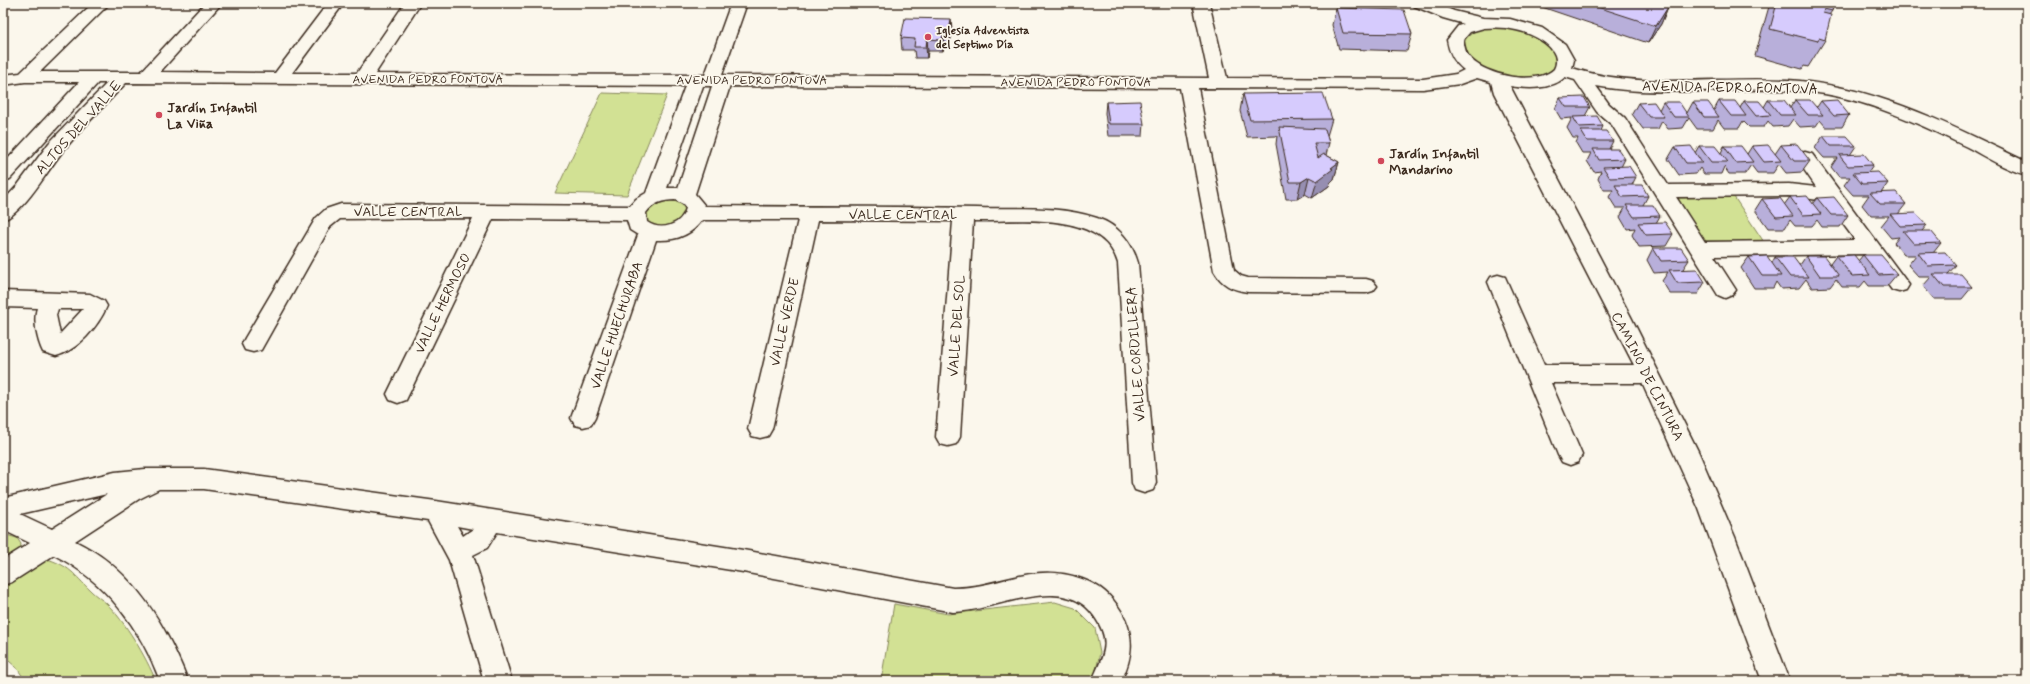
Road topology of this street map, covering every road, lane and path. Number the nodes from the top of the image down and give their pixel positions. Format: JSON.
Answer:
{"nodes":[{"id":1,"x":102,"y":3,"type":"edge"},
{"id":2,"x":214,"y":3,"type":"edge"},
{"id":3,"x":336,"y":3,"type":"edge"},
{"id":4,"x":413,"y":3,"type":"edge"},
{"id":5,"x":739,"y":3,"type":"edge"},
{"id":6,"x":1201,"y":3,"type":"edge"},
{"id":7,"x":1420,"y":3,"type":"edge"},
{"id":8,"x":1483,"y":23,"type":"junction"},
{"id":9,"x":1455,"y":47,"type":"junction"},
{"id":10,"x":1563,"y":71,"type":"junction"},
{"id":11,"x":3,"y":73,"type":"edge"},
{"id":12,"x":1488,"y":76,"type":"junction"},
{"id":13,"x":25,"y":77,"type":"junction"},
{"id":14,"x":94,"y":77,"type":"junction"},
{"id":15,"x":122,"y":77,"type":"junction"},
{"id":16,"x":1581,"y":77,"type":"junction"},
{"id":17,"x":146,"y":78,"type":"junction"},
{"id":18,"x":280,"y":78,"type":"junction"},
{"id":19,"x":363,"y":78,"type":"junction"},
{"id":20,"x":3,"y":80,"type":"edge"},
{"id":21,"x":711,"y":80,"type":"junction"},
{"id":22,"x":1188,"y":82,"type":"junction"},
{"id":23,"x":1219,"y":83,"type":"junction"},
{"id":24,"x":1605,"y":83,"type":"junction"},
{"id":25,"x":70,"y":102,"type":"junction"},
{"id":26,"x":99,"y":102,"type":"junction"},
{"id":27,"x":1619,"y":122,"type":"junction"},
{"id":28,"x":1805,"y":158,"type":"edge"},
{"id":29,"x":2027,"y":169,"type":"edge"},
{"id":30,"x":3,"y":175,"type":"edge"},
{"id":31,"x":1663,"y":191,"type":"junction"},
{"id":32,"x":1832,"y":195,"type":"junction"},
{"id":33,"x":685,"y":196,"type":"junction"},
{"id":34,"x":654,"y":197,"type":"junction"},
{"id":35,"x":486,"y":212,"type":"junction"},
{"id":36,"x":3,"y":213,"type":"edge"},
{"id":37,"x":636,"y":213,"type":"junction"},
{"id":38,"x":695,"y":213,"type":"junction"},
{"id":39,"x":809,"y":214,"type":"junction"},
{"id":40,"x":963,"y":214,"type":"junction"},
{"id":41,"x":1107,"y":231,"type":"joint"},
{"id":42,"x":649,"y":232,"type":"junction"},
{"id":43,"x":1871,"y":247,"type":"junction"},
{"id":44,"x":1700,"y":249,"type":"junction"},
{"id":45,"x":1498,"y":282,"type":"dead end"},
{"id":46,"x":1899,"y":285,"type":"dead end"},
{"id":47,"x":1366,"y":286,"type":"dead end"},
{"id":48,"x":1725,"y":290,"type":"dead end"},
{"id":49,"x":3,"y":299,"type":"edge"},
{"id":50,"x":50,"y":300,"type":"dead end"},
{"id":51,"x":253,"y":344,"type":"dead end"},
{"id":52,"x":1536,"y":374,"type":"junction"},
{"id":53,"x":1648,"y":374,"type":"junction"},
{"id":54,"x":398,"y":394,"type":"dead end"},
{"id":55,"x":583,"y":418,"type":"dead end"},
{"id":56,"x":760,"y":429,"type":"dead end"},
{"id":57,"x":948,"y":437,"type":"dead end"},
{"id":58,"x":1570,"y":455,"type":"dead end"},
{"id":59,"x":160,"y":479,"type":"junction"},
{"id":60,"x":1144,"y":483,"type":"dead end"},
{"id":61,"x":3,"y":508,"type":"edge"},
{"id":62,"x":436,"y":512,"type":"junction"},
{"id":63,"x":3,"y":519,"type":"edge"},
{"id":64,"x":488,"y":520,"type":"junction"},
{"id":65,"x":52,"y":542,"type":"junction"},
{"id":66,"x":456,"y":550,"type":"junction"},
{"id":67,"x":3,"y":574,"type":"edge"},
{"id":68,"x":174,"y":681,"type":"edge"},
{"id":69,"x":498,"y":681,"type":"edge"},
{"id":70,"x":1106,"y":681,"type":"edge"},
{"id":71,"x":1776,"y":681,"type":"edge"}],
"edges":[{"from":1,"to":13,"type":"street"},
{"from":2,"to":17,"type":"street"},
{"from":3,"to":18,"type":"street"},
{"from":4,"to":19,"type":"street"},
{"from":5,"to":21,"type":"street"},
{"from":6,"to":23,"type":"street"},
{"from":7,"to":8,"type":"street"},
{"from":7,"to":9,"type":"street"},
{"from":8,"to":9,"type":"street"},
{"from":8,"to":10,"type":"street"},
{"from":9,"to":12,"type":"street"},
{"from":10,"to":12,"type":"street"},
{"from":10,"to":16,"type":"street","name":"AVENIDA PEDRO FONTOVA"},
{"from":11,"to":13,"type":"street","name":"AVENIDA PEDRO FONTOVA"},
{"from":12,"to":23,"type":"street","name":"AVENIDA PEDRO FONTOVA"},
{"from":12,"to":53,"type":"street","name":"CAMINO DE CINTURA"},
{"from":13,"to":14,"type":"street","name":"AVENIDA PEDRO FONTOVA"},
{"from":13,"to":20,"type":"street","name":"AVENIDA PEDRO FONTOVA"},
{"from":14,"to":15,"type":"street","name":"AVENIDA PEDRO FONTOVA"},
{"from":14,"to":25,"type":"street","name":"ALTOS DEL VALLE"},
{"from":15,"to":17,"type":"street","name":"AVENIDA PEDRO FONTOVA"},
{"from":15,"to":26,"type":"street","name":"ALTOS DEL VALLE"},
{"from":16,"to":24,"type":"street","name":"AVENIDA PEDRO FONTOVA"},
{"from":16,"to":27,"type":"street"},
{"from":17,"to":18,"type":"street","name":"AVENIDA PEDRO FONTOVA"},
{"from":18,"to":19,"type":"street","name":"AVENIDA PEDRO FONTOVA"},
{"from":19,"to":21,"type":"street","name":"AVENIDA PEDRO FONTOVA"},
{"from":21,"to":22,"type":"street","name":"AVENIDA PEDRO FONTOVA"},
{"from":21,"to":33,"type":"street"},
{"from":21,"to":34,"type":"street"},
{"from":22,"to":23,"type":"street","name":"AVENIDA PEDRO FONTOVA"},
{"from":22,"to":47,"type":"street"},
{"from":24,"to":27,"type":"street"},
{"from":24,"to":29,"type":"street","name":"AVENIDA PEDRO FONTOVA"},
{"from":25,"to":26,"type":"street"},
{"from":25,"to":30,"type":"street","name":"ALTOS DEL VALLE"},
{"from":26,"to":36,"type":"street","name":"ALTOS DEL VALLE"},
{"from":27,"to":31,"type":"street"},
{"from":28,"to":32,"type":"street"},
{"from":31,"to":32,"type":"street"},
{"from":31,"to":44,"type":"street"},
{"from":32,"to":43,"type":"street"},
{"from":33,"to":34,"type":"street"},
{"from":33,"to":38,"type":"street"},
{"from":34,"to":37,"type":"street"},
{"from":35,"to":37,"type":"street","name":"VALLE CENTRAL"},
{"from":35,"to":51,"type":"street","name":"VALLE CENTRAL"},
{"from":35,"to":54,"type":"street","name":"VALLE HERMOSO"},
{"from":37,"to":42,"type":"street"},
{"from":38,"to":39,"type":"street","name":"VALLE CENTRAL"},
{"from":38,"to":42,"type":"street"},
{"from":39,"to":40,"type":"street","name":"VALLE CENTRAL"},
{"from":39,"to":56,"type":"street","name":"VALLE VERDE"},
{"from":40,"to":41,"type":"street","name":"VALLE CENTRAL"},
{"from":40,"to":57,"type":"street","name":"VALLE DEL SOL"},
{"from":41,"to":60,"type":"street","name":"VALLE CORDILLERA"},
{"from":42,"to":55,"type":"street","name":"VALLE HUECHURABA"},
{"from":43,"to":44,"type":"street"},
{"from":43,"to":46,"type":"street"},
{"from":44,"to":48,"type":"street"},
{"from":45,"to":52,"type":"street"},
{"from":49,"to":50,"type":"street"},
{"from":52,"to":53,"type":"street"},
{"from":52,"to":58,"type":"street"},
{"from":53,"to":71,"type":"street","name":"CAMINO DE CINTURA"},
{"from":59,"to":61,"type":"street"},
{"from":59,"to":62,"type":"street"},
{"from":59,"to":65,"type":"street"},
{"from":62,"to":64,"type":"street"},
{"from":62,"to":66,"type":"street"},
{"from":63,"to":65,"type":"street"},
{"from":64,"to":66,"type":"street"},
{"from":64,"to":70,"type":"street"},
{"from":65,"to":67,"type":"street"},
{"from":65,"to":68,"type":"street"},
{"from":66,"to":69,"type":"street"}]}
